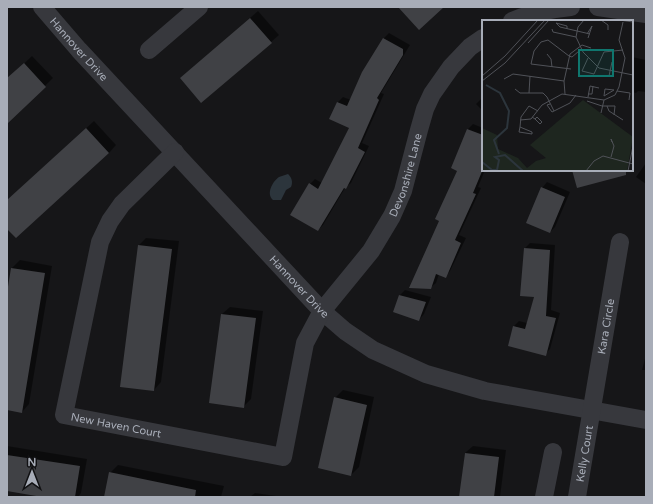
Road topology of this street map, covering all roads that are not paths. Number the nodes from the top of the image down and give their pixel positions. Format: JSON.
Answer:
{"nodes":[{"id":1,"x":42,"y":7,"type":"edge"},
{"id":2,"x":198,"y":7,"type":"edge"},
{"id":3,"x":571,"y":7,"type":"edge"},
{"id":4,"x":598,"y":7,"type":"edge"},
{"id":5,"x":646,"y":14,"type":"edge"},
{"id":6,"x":515,"y":20,"type":"edge"},
{"id":7,"x":482,"y":39,"type":"edge"},
{"id":8,"x":149,"y":50,"type":"dead end"},
{"id":9,"x":175,"y":152,"type":"junction"},
{"id":10,"x":620,"y":242,"type":"dead end"},
{"id":11,"x":322,"y":311,"type":"junction"},
{"id":12,"x":592,"y":410,"type":"junction"},
{"id":13,"x":646,"y":420,"type":"edge"},
{"id":14,"x":553,"y":452,"type":"dead end"},
{"id":15,"x":544,"y":497,"type":"edge"},
{"id":16,"x":577,"y":497,"type":"edge"}],
"edges":[{"from":1,"to":9,"type":"street","name":"Hannover Drive"},
{"from":2,"to":8,"type":"street"},
{"from":3,"to":6,"type":"street"},
{"from":4,"to":5,"type":"street"},
{"from":7,"to":11,"type":"street","name":"Devonshire Lane"},
{"from":9,"to":11,"type":"street","name":"Hannover Drive"},
{"from":9,"to":11,"type":"street","name":"New Haven Court"},
{"from":10,"to":12,"type":"street","name":"Kara Circle"},
{"from":11,"to":12,"type":"street","name":"Hannover Drive"},
{"from":12,"to":13,"type":"street","name":"Hannover Drive"},
{"from":12,"to":16,"type":"street","name":"Kelly Court"},
{"from":14,"to":15,"type":"street"}]}
